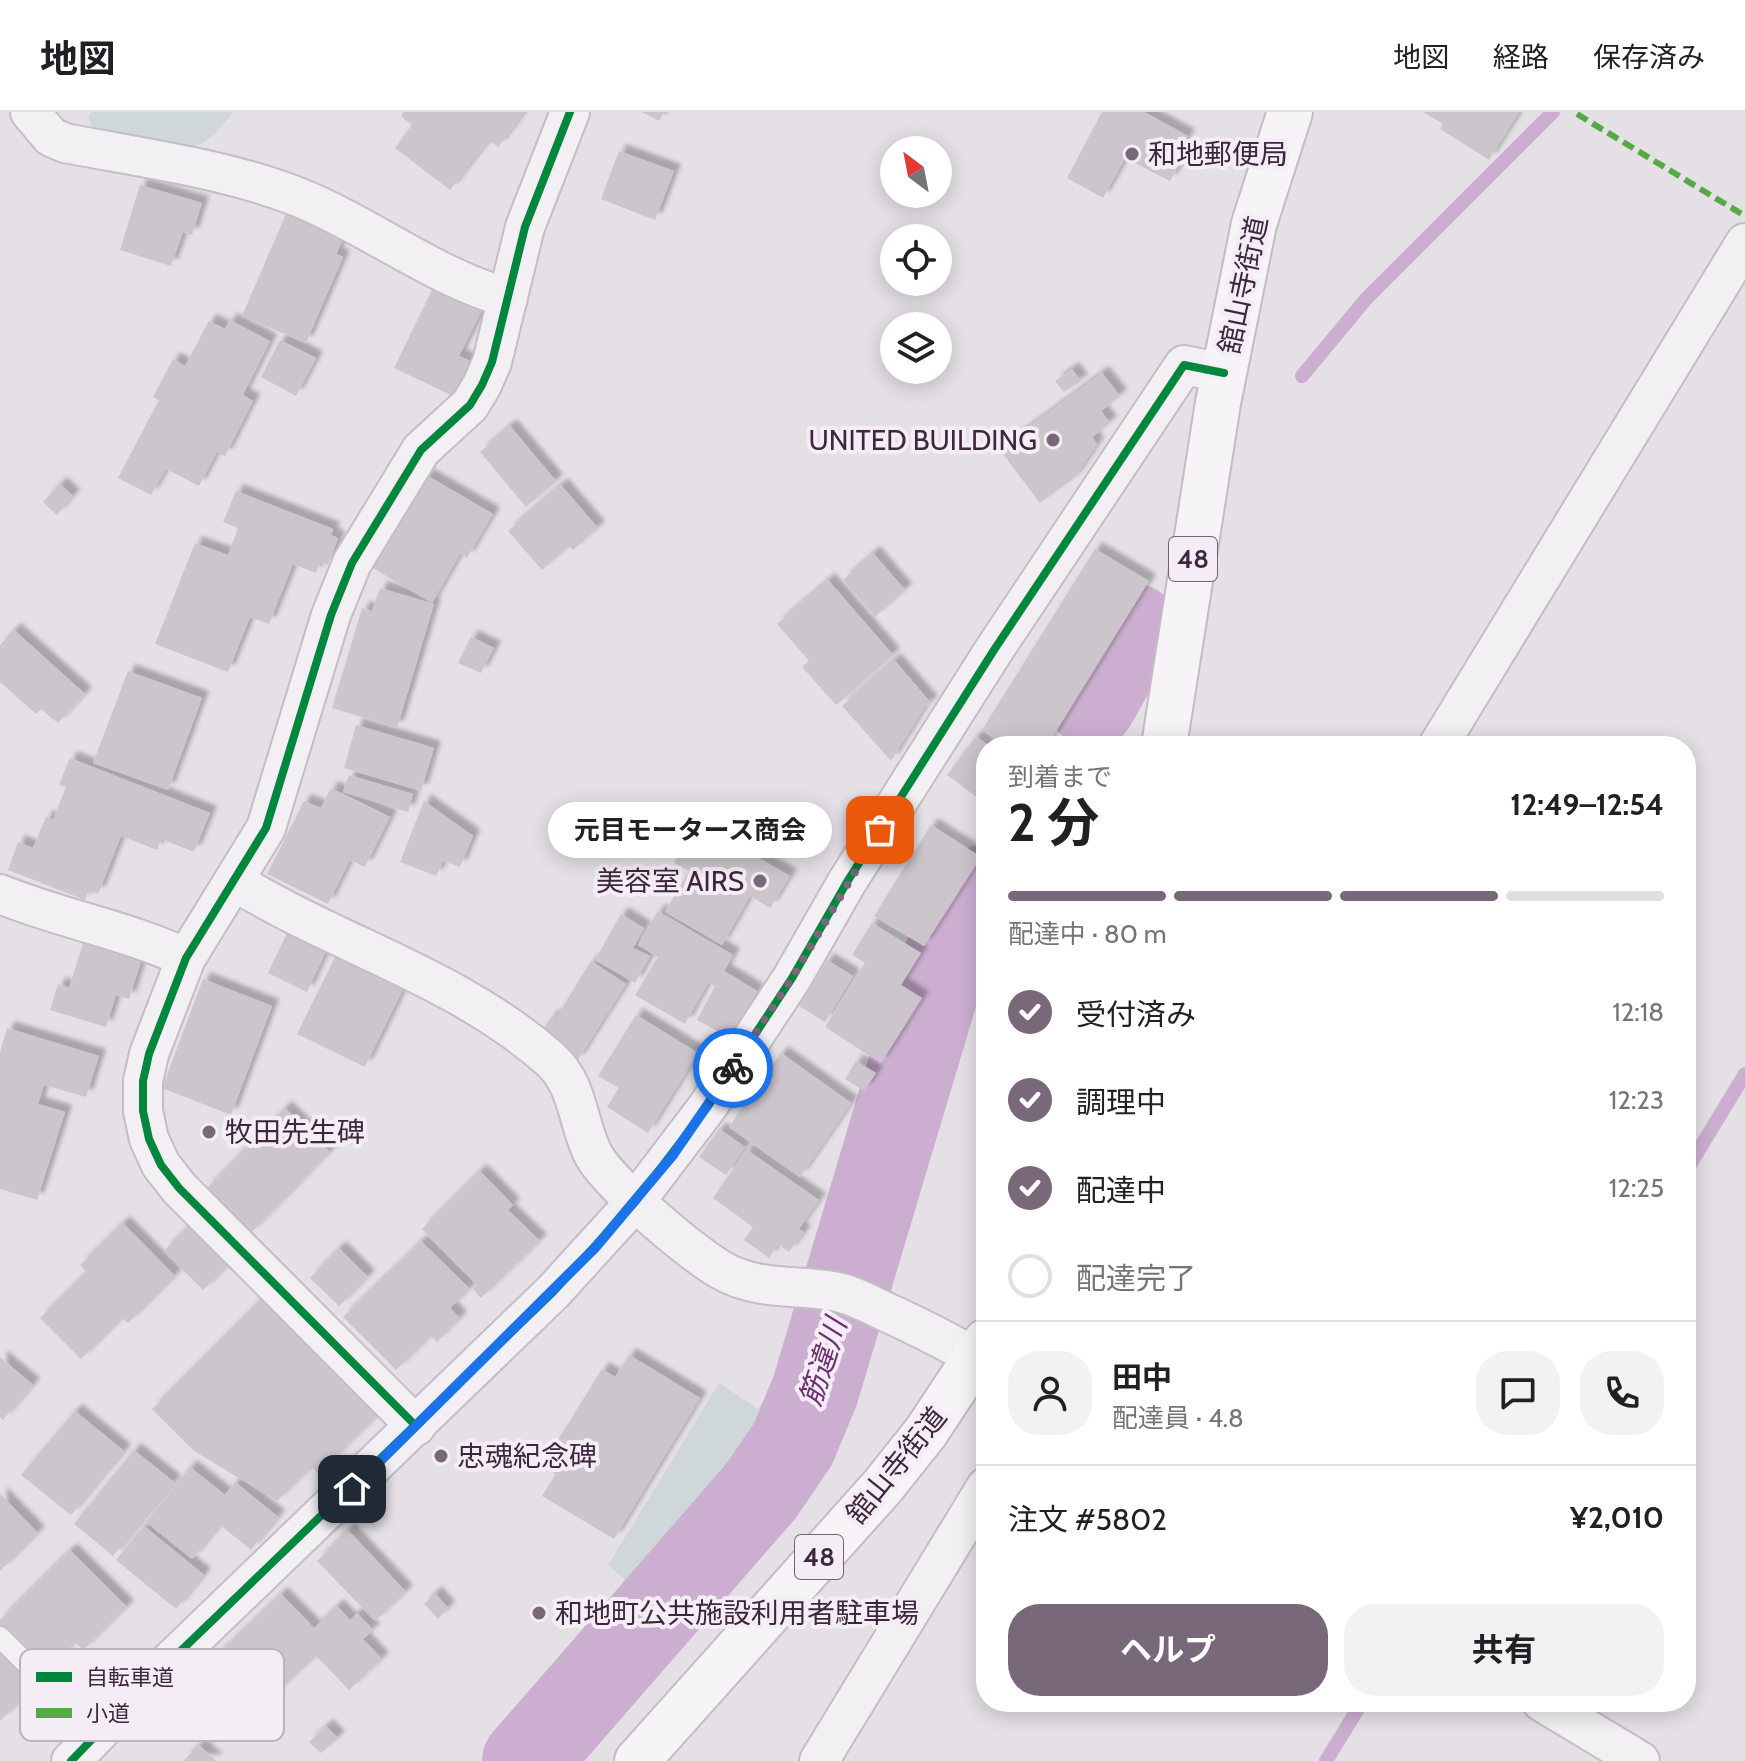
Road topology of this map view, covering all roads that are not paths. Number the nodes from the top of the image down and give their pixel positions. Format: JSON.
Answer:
{"nodes":[{"id":1,"x":30,"y":112,"type":"edge"},
{"id":2,"x":570,"y":112,"type":"edge"},
{"id":3,"x":1290,"y":112,"type":"edge"},
{"id":4,"x":1745,"y":243,"type":"edge"},
{"id":5,"x":508,"y":298,"type":"junction"},
{"id":6,"x":1224,"y":373,"type":"junction"},
{"id":7,"x":1166,"y":736,"type":"edge"},
{"id":8,"x":1444,"y":736,"type":"edge"},
{"id":9,"x":234,"y":881,"type":"junction"},
{"id":10,"x":0,"y":894,"type":"edge"},
{"id":11,"x":186,"y":958,"type":"junction"},
{"id":12,"x":635,"y":1202,"type":"junction"},
{"id":13,"x":976,"y":1351,"type":"edge"},
{"id":14,"x":976,"y":1364,"type":"edge"},
{"id":15,"x":416,"y":1426,"type":"junction"},
{"id":16,"x":976,"y":1503,"type":"edge"},
{"id":17,"x":0,"y":1637,"type":"edge"},
{"id":18,"x":185,"y":1649,"type":"edge"},
{"id":19,"x":20,"y":1657,"type":"edge"},
{"id":20,"x":1559,"y":1712,"type":"edge"},
{"id":21,"x":90,"y":1741,"type":"edge"},
{"id":22,"x":71,"y":1761,"type":"edge"},
{"id":23,"x":637,"y":1761,"type":"edge"},
{"id":24,"x":819,"y":1761,"type":"edge"},
{"id":25,"x":1640,"y":1761,"type":"edge"}],
"edges":[{"from":1,"to":5,"type":"street"},
{"from":2,"to":5,"type":"street"},
{"from":3,"to":6,"type":"main road","name":"舘山寺街道","number":"48"},
{"from":4,"to":8,"type":"street"},
{"from":5,"to":9,"type":"street"},
{"from":6,"to":7,"type":"main road","name":"舘山寺街道","number":"48"},
{"from":6,"to":12,"type":"street"},
{"from":9,"to":11,"type":"street"},
{"from":9,"to":12,"type":"street"},
{"from":10,"to":11,"type":"street"},
{"from":11,"to":15,"type":"street"},
{"from":12,"to":13,"type":"street"},
{"from":12,"to":15,"type":"street"},
{"from":14,"to":23,"type":"main road","name":"舘山寺街道","number":"48"},
{"from":15,"to":18,"type":"street"},
{"from":16,"to":24,"type":"street"},
{"from":17,"to":19,"type":"lane"},
{"from":20,"to":25,"type":"street"},
{"from":21,"to":22,"type":"street"}]}
